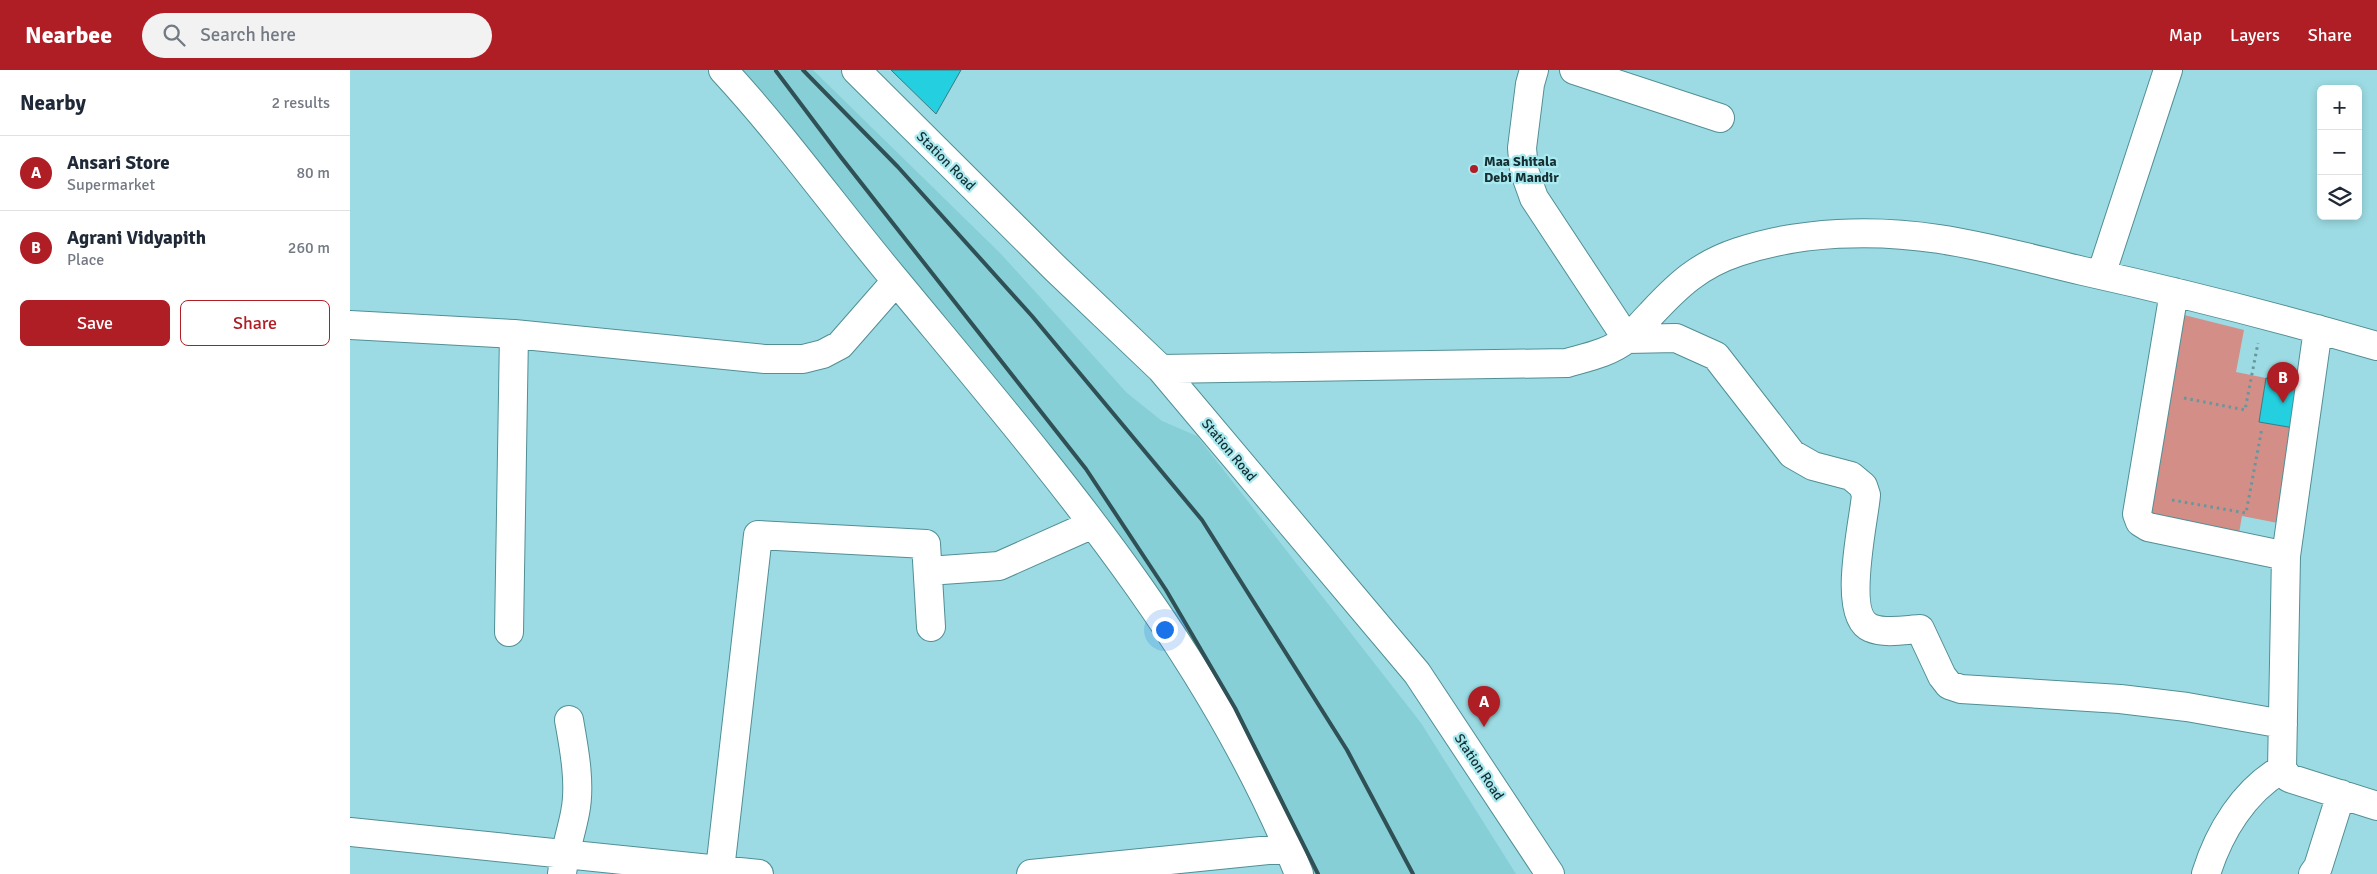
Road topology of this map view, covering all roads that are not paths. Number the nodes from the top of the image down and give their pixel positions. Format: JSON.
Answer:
{"nodes":[{"id":1,"x":723,"y":70,"type":"edge"},
{"id":2,"x":856,"y":70,"type":"edge"},
{"id":3,"x":1534,"y":70,"type":"edge"},
{"id":4,"x":1574,"y":70,"type":"edge"},
{"id":5,"x":2168,"y":70,"type":"edge"},
{"id":6,"x":1720,"y":118,"type":"dead end"},
{"id":7,"x":2102,"y":275,"type":"junction"},
{"id":8,"x":896,"y":281,"type":"junction"},
{"id":9,"x":2174,"y":292,"type":"junction"},
{"id":10,"x":350,"y":325,"type":"edge"},
{"id":11,"x":2318,"y":329,"type":"junction"},
{"id":12,"x":514,"y":334,"type":"junction"},
{"id":13,"x":1627,"y":339,"type":"junction"},
{"id":14,"x":2377,"y":346,"type":"edge"},
{"id":15,"x":1161,"y":369,"type":"junction"},
{"id":16,"x":1093,"y":524,"type":"junction"},
{"id":17,"x":2286,"y":556,"type":"junction"},
{"id":18,"x":928,"y":571,"type":"junction"},
{"id":19,"x":931,"y":627,"type":"dead end"},
{"id":20,"x":508,"y":632,"type":"dead end"},
{"id":21,"x":569,"y":720,"type":"dead end"},
{"id":22,"x":2283,"y":724,"type":"junction"},
{"id":23,"x":2282,"y":769,"type":"junction"},
{"id":24,"x":2342,"y":794,"type":"junction"},
{"id":25,"x":2377,"y":806,"type":"edge"},
{"id":26,"x":350,"y":832,"type":"edge"},
{"id":27,"x":1289,"y":848,"type":"junction"},
{"id":28,"x":563,"y":864,"type":"edge"},
{"id":29,"x":720,"y":870,"type":"junction"},
{"id":30,"x":760,"y":874,"type":"edge"},
{"id":31,"x":1031,"y":874,"type":"edge"},
{"id":32,"x":1299,"y":874,"type":"edge"},
{"id":33,"x":1550,"y":874,"type":"edge"},
{"id":34,"x":2206,"y":874,"type":"edge"},
{"id":35,"x":2313,"y":874,"type":"edge"}],
"edges":[{"from":1,"to":8,"type":"street"},
{"from":2,"to":15,"type":"street","name":"Station Road"},
{"from":3,"to":13,"type":"street"},
{"from":4,"to":6,"type":"street"},
{"from":5,"to":7,"type":"street"},
{"from":7,"to":9,"type":"street"},
{"from":7,"to":13,"type":"street"},
{"from":8,"to":12,"type":"street"},
{"from":8,"to":16,"type":"street"},
{"from":9,"to":11,"type":"street"},
{"from":9,"to":17,"type":"street"},
{"from":10,"to":12,"type":"street"},
{"from":11,"to":14,"type":"street"},
{"from":11,"to":17,"type":"street"},
{"from":12,"to":20,"type":"street"},
{"from":13,"to":15,"type":"street"},
{"from":13,"to":22,"type":"street"},
{"from":15,"to":33,"type":"street","name":"Station Road"},
{"from":16,"to":18,"type":"street"},
{"from":16,"to":27,"type":"street"},
{"from":17,"to":22,"type":"street"},
{"from":18,"to":19,"type":"street"},
{"from":18,"to":29,"type":"street"},
{"from":21,"to":28,"type":"street"},
{"from":22,"to":23,"type":"street"},
{"from":23,"to":24,"type":"street"},
{"from":23,"to":34,"type":"street"},
{"from":24,"to":25,"type":"street"},
{"from":24,"to":35,"type":"street"},
{"from":26,"to":28,"type":"street"},
{"from":27,"to":31,"type":"street"},
{"from":27,"to":32,"type":"street"},
{"from":28,"to":29,"type":"street"},
{"from":29,"to":30,"type":"street"}]}
